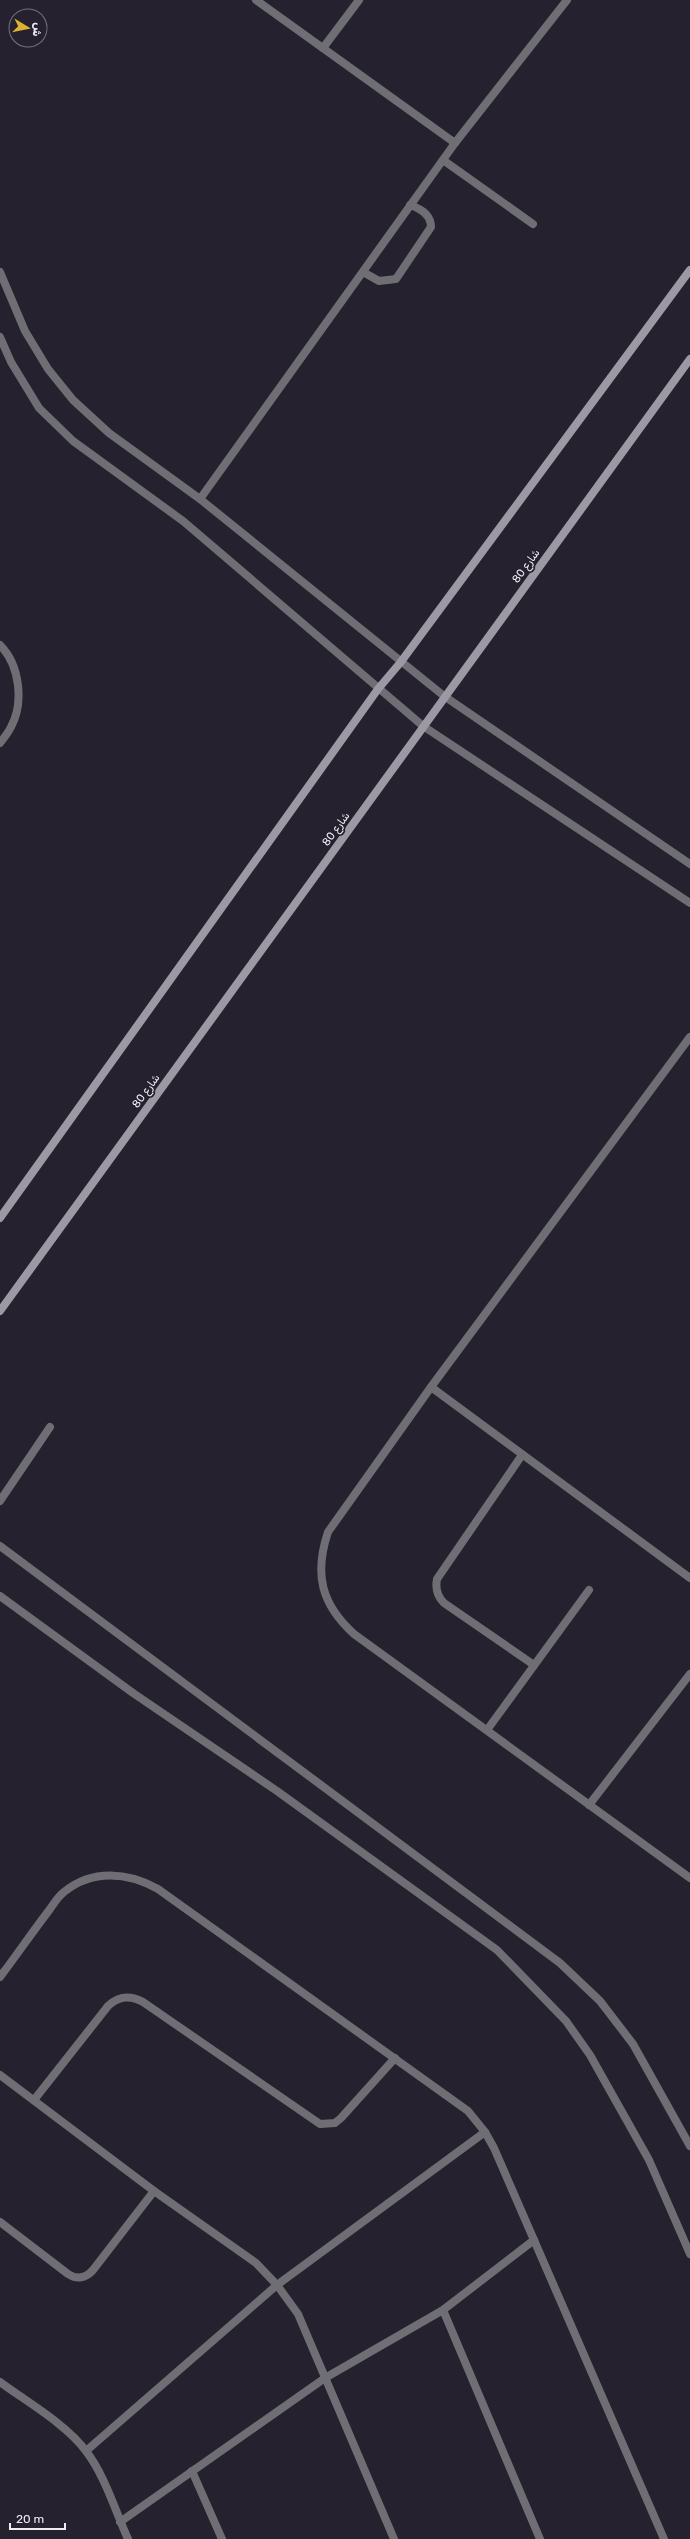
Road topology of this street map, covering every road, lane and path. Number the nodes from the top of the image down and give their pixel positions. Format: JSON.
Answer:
{"nodes":[{"id":1,"x":256,"y":0,"type":"edge"},
{"id":2,"x":359,"y":0,"type":"edge"},
{"id":3,"x":567,"y":0,"type":"edge"},
{"id":4,"x":323,"y":48,"type":"junction"},
{"id":5,"x":455,"y":143,"type":"junction"},
{"id":6,"x":443,"y":160,"type":"junction"},
{"id":7,"x":410,"y":206,"type":"junction"},
{"id":8,"x":533,"y":224,"type":"dead end"},
{"id":9,"x":690,"y":270,"type":"edge"},
{"id":10,"x":0,"y":272,"type":"edge"},
{"id":11,"x":363,"y":272,"type":"junction"},
{"id":12,"x":0,"y":337,"type":"edge"},
{"id":13,"x":690,"y":359,"type":"edge"},
{"id":14,"x":200,"y":499,"type":"junction"},
{"id":15,"x":0,"y":645,"type":"edge"},
{"id":16,"x":400,"y":663,"type":"junction"},
{"id":17,"x":378,"y":689,"type":"junction"},
{"id":18,"x":444,"y":696,"type":"junction"},
{"id":19,"x":423,"y":726,"type":"junction"},
{"id":20,"x":0,"y":743,"type":"edge"},
{"id":21,"x":690,"y":864,"type":"edge"},
{"id":22,"x":690,"y":903,"type":"edge"},
{"id":23,"x":690,"y":1037,"type":"edge"},
{"id":24,"x":0,"y":1218,"type":"edge"},
{"id":25,"x":0,"y":1312,"type":"edge"},
{"id":26,"x":431,"y":1387,"type":"junction"},
{"id":27,"x":50,"y":1427,"type":"dead end"},
{"id":28,"x":522,"y":1455,"type":"junction"},
{"id":29,"x":0,"y":1501,"type":"edge"},
{"id":30,"x":0,"y":1546,"type":"edge"},
{"id":31,"x":690,"y":1578,"type":"edge"},
{"id":32,"x":588,"y":1590,"type":"dead end"},
{"id":33,"x":0,"y":1596,"type":"edge"},
{"id":34,"x":534,"y":1665,"type":"junction"},
{"id":35,"x":690,"y":1674,"type":"edge"},
{"id":36,"x":487,"y":1730,"type":"junction"},
{"id":37,"x":589,"y":1805,"type":"junction"},
{"id":38,"x":690,"y":1878,"type":"edge"},
{"id":39,"x":0,"y":1977,"type":"edge"},
{"id":40,"x":395,"y":2058,"type":"junction"},
{"id":41,"x":0,"y":2075,"type":"edge"},
{"id":42,"x":34,"y":2100,"type":"junction"},
{"id":43,"x":485,"y":2132,"type":"junction"},
{"id":44,"x":690,"y":2146,"type":"edge"},
{"id":45,"x":154,"y":2191,"type":"junction"},
{"id":46,"x":0,"y":2222,"type":"edge"},
{"id":47,"x":534,"y":2240,"type":"junction"},
{"id":48,"x":690,"y":2254,"type":"edge"},
{"id":49,"x":277,"y":2285,"type":"junction"},
{"id":50,"x":443,"y":2310,"type":"junction"},
{"id":51,"x":325,"y":2378,"type":"junction"},
{"id":52,"x":0,"y":2382,"type":"edge"},
{"id":53,"x":86,"y":2451,"type":"junction"},
{"id":54,"x":192,"y":2472,"type":"junction"},
{"id":55,"x":120,"y":2522,"type":"junction"},
{"id":56,"x":128,"y":2539,"type":"edge"},
{"id":57,"x":222,"y":2539,"type":"edge"},
{"id":58,"x":394,"y":2539,"type":"edge"},
{"id":59,"x":540,"y":2539,"type":"edge"},
{"id":60,"x":664,"y":2539,"type":"edge"}],
"edges":[{"from":1,"to":4,"type":"street"},
{"from":2,"to":4,"type":"street"},
{"from":3,"to":5,"type":"street"},
{"from":4,"to":5,"type":"street"},
{"from":5,"to":6,"type":"street"},
{"from":6,"to":7,"type":"street"},
{"from":6,"to":8,"type":"street"},
{"from":7,"to":11,"type":"street"},
{"from":7,"to":11,"type":"street"},
{"from":9,"to":16,"type":"street"},
{"from":10,"to":14,"type":"street"},
{"from":11,"to":14,"type":"street"},
{"from":12,"to":17,"type":"street"},
{"from":13,"to":18,"type":"street","name":"شارع 80"},
{"from":14,"to":16,"type":"street"},
{"from":15,"to":20,"type":"street"},
{"from":16,"to":17,"type":"street"},
{"from":16,"to":18,"type":"street"},
{"from":17,"to":19,"type":"street"},
{"from":17,"to":24,"type":"street"},
{"from":18,"to":19,"type":"street","name":"شارع 80"},
{"from":18,"to":21,"type":"street"},
{"from":19,"to":22,"type":"street"},
{"from":19,"to":25,"type":"street","name":"شارع 80"},
{"from":23,"to":26,"type":"street"},
{"from":26,"to":28,"type":"street"},
{"from":26,"to":36,"type":"street"},
{"from":27,"to":29,"type":"street"},
{"from":28,"to":31,"type":"street"},
{"from":28,"to":34,"type":"street"},
{"from":30,"to":44,"type":"street"},
{"from":32,"to":34,"type":"street"},
{"from":33,"to":48,"type":"street"},
{"from":34,"to":36,"type":"street"},
{"from":35,"to":37,"type":"street"},
{"from":36,"to":37,"type":"street"},
{"from":37,"to":38,"type":"street"},
{"from":39,"to":40,"type":"street"},
{"from":40,"to":42,"type":"street"},
{"from":40,"to":43,"type":"street"},
{"from":41,"to":42,"type":"street"},
{"from":42,"to":45,"type":"street"},
{"from":43,"to":47,"type":"street"},
{"from":43,"to":49,"type":"street"},
{"from":45,"to":46,"type":"street"},
{"from":45,"to":49,"type":"street"},
{"from":47,"to":50,"type":"street"},
{"from":47,"to":60,"type":"street"},
{"from":49,"to":51,"type":"street"},
{"from":49,"to":53,"type":"street"},
{"from":50,"to":51,"type":"street"},
{"from":50,"to":59,"type":"street"},
{"from":51,"to":54,"type":"street"},
{"from":51,"to":58,"type":"street"},
{"from":52,"to":53,"type":"street"},
{"from":53,"to":55,"type":"street"},
{"from":54,"to":55,"type":"street"},
{"from":54,"to":57,"type":"street"},
{"from":55,"to":56,"type":"street"}]}
